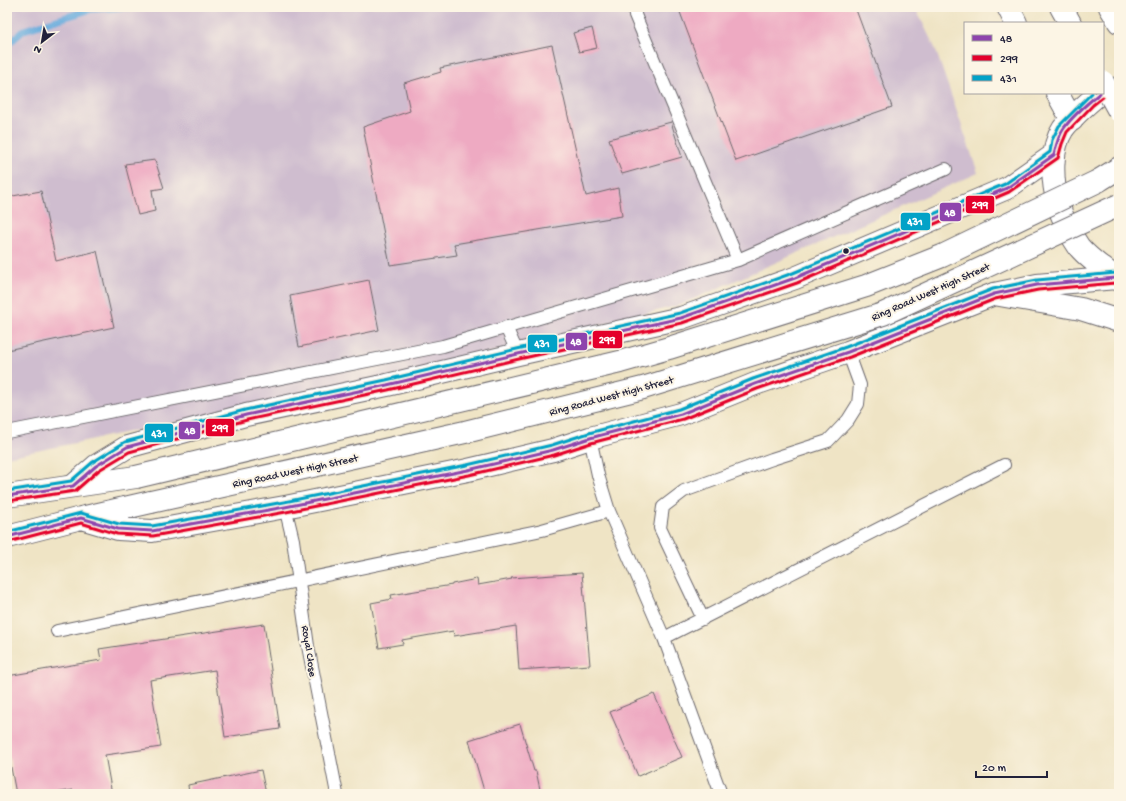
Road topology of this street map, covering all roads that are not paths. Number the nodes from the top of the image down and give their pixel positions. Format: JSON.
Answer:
{"nodes":[{"id":1,"x":635,"y":7,"type":"edge"},
{"id":2,"x":1008,"y":7,"type":"edge"},
{"id":3,"x":1061,"y":7,"type":"edge"},
{"id":4,"x":1110,"y":7,"type":"edge"},
{"id":5,"x":1016,"y":22,"type":"edge"},
{"id":6,"x":1069,"y":22,"type":"edge"},
{"id":7,"x":1119,"y":22,"type":"edge"},
{"id":8,"x":1119,"y":81,"type":"edge"},
{"id":9,"x":1104,"y":84,"type":"edge"},
{"id":10,"x":1104,"y":90,"type":"edge"},
{"id":11,"x":1058,"y":94,"type":"edge"},
{"id":12,"x":1099,"y":94,"type":"edge"},
{"id":13,"x":1119,"y":110,"type":"edge"},
{"id":14,"x":1072,"y":120,"type":"junction"},
{"id":15,"x":1054,"y":155,"type":"junction"},
{"id":16,"x":1119,"y":168,"type":"edge"},
{"id":17,"x":946,"y":169,"type":"dead end"},
{"id":18,"x":1119,"y":205,"type":"edge"},
{"id":19,"x":738,"y":260,"type":"junction"},
{"id":20,"x":1118,"y":279,"type":"edge"},
{"id":21,"x":994,"y":294,"type":"junction"},
{"id":22,"x":1119,"y":321,"type":"edge"},
{"id":23,"x":506,"y":327,"type":"junction"},
{"id":24,"x":848,"y":352,"type":"junction"},
{"id":25,"x":518,"y":354,"type":"junction"},
{"id":26,"x":7,"y":432,"type":"edge"},
{"id":27,"x":590,"y":438,"type":"junction"},
{"id":28,"x":1004,"y":465,"type":"dead end"},
{"id":29,"x":73,"y":486,"type":"junction"},
{"id":30,"x":7,"y":496,"type":"edge"},
{"id":31,"x":286,"y":507,"type":"junction"},
{"id":32,"x":609,"y":511,"type":"junction"},
{"id":33,"x":81,"y":518,"type":"junction"},
{"id":34,"x":7,"y":537,"type":"edge"},
{"id":35,"x":299,"y":580,"type":"junction"},
{"id":36,"x":702,"y":619,"type":"junction"},
{"id":37,"x":57,"y":630,"type":"dead end"},
{"id":38,"x":664,"y":638,"type":"junction"},
{"id":39,"x":337,"y":794,"type":"edge"},
{"id":40,"x":721,"y":794,"type":"edge"}],
"edges":[{"from":1,"to":19,"type":"lane"},
{"from":2,"to":5,"type":"main road"},
{"from":3,"to":6,"type":"main road"},
{"from":4,"to":7,"type":"main road"},
{"from":8,"to":10,"type":"main road"},
{"from":9,"to":13,"type":"main road","bridge":true},
{"from":11,"to":14,"type":"main road"},
{"from":12,"to":14,"type":"main road"},
{"from":14,"to":15,"type":"main road"},
{"from":15,"to":20,"type":"main road"},
{"from":15,"to":25,"type":"main road"},
{"from":16,"to":29,"type":"main road","bridge":true},
{"from":17,"to":19,"type":"lane"},
{"from":18,"to":33,"type":"main road","name":"Ring Road West High Street","bridge":true},
{"from":19,"to":23,"type":"lane"},
{"from":20,"to":21,"type":"main road"},
{"from":21,"to":22,"type":"main road"},
{"from":21,"to":24,"type":"main road"},
{"from":23,"to":25,"type":"lane"},
{"from":23,"to":26,"type":"lane"},
{"from":24,"to":27,"type":"main road"},
{"from":24,"to":36,"type":"lane"},
{"from":25,"to":29,"type":"main road"},
{"from":27,"to":31,"type":"main road"},
{"from":27,"to":32,"type":"lane"},
{"from":28,"to":36,"type":"lane"},
{"from":29,"to":30,"type":"main road"},
{"from":31,"to":33,"type":"main road"},
{"from":31,"to":35,"type":"lane","name":"Royal Close"},
{"from":32,"to":35,"type":"lane"},
{"from":32,"to":38,"type":"lane"},
{"from":33,"to":34,"type":"main road","name":"Ring Road West High Street"},
{"from":35,"to":37,"type":"lane"},
{"from":35,"to":39,"type":"lane","name":"Royal Close"},
{"from":36,"to":38,"type":"lane"},
{"from":38,"to":40,"type":"lane"}]}
